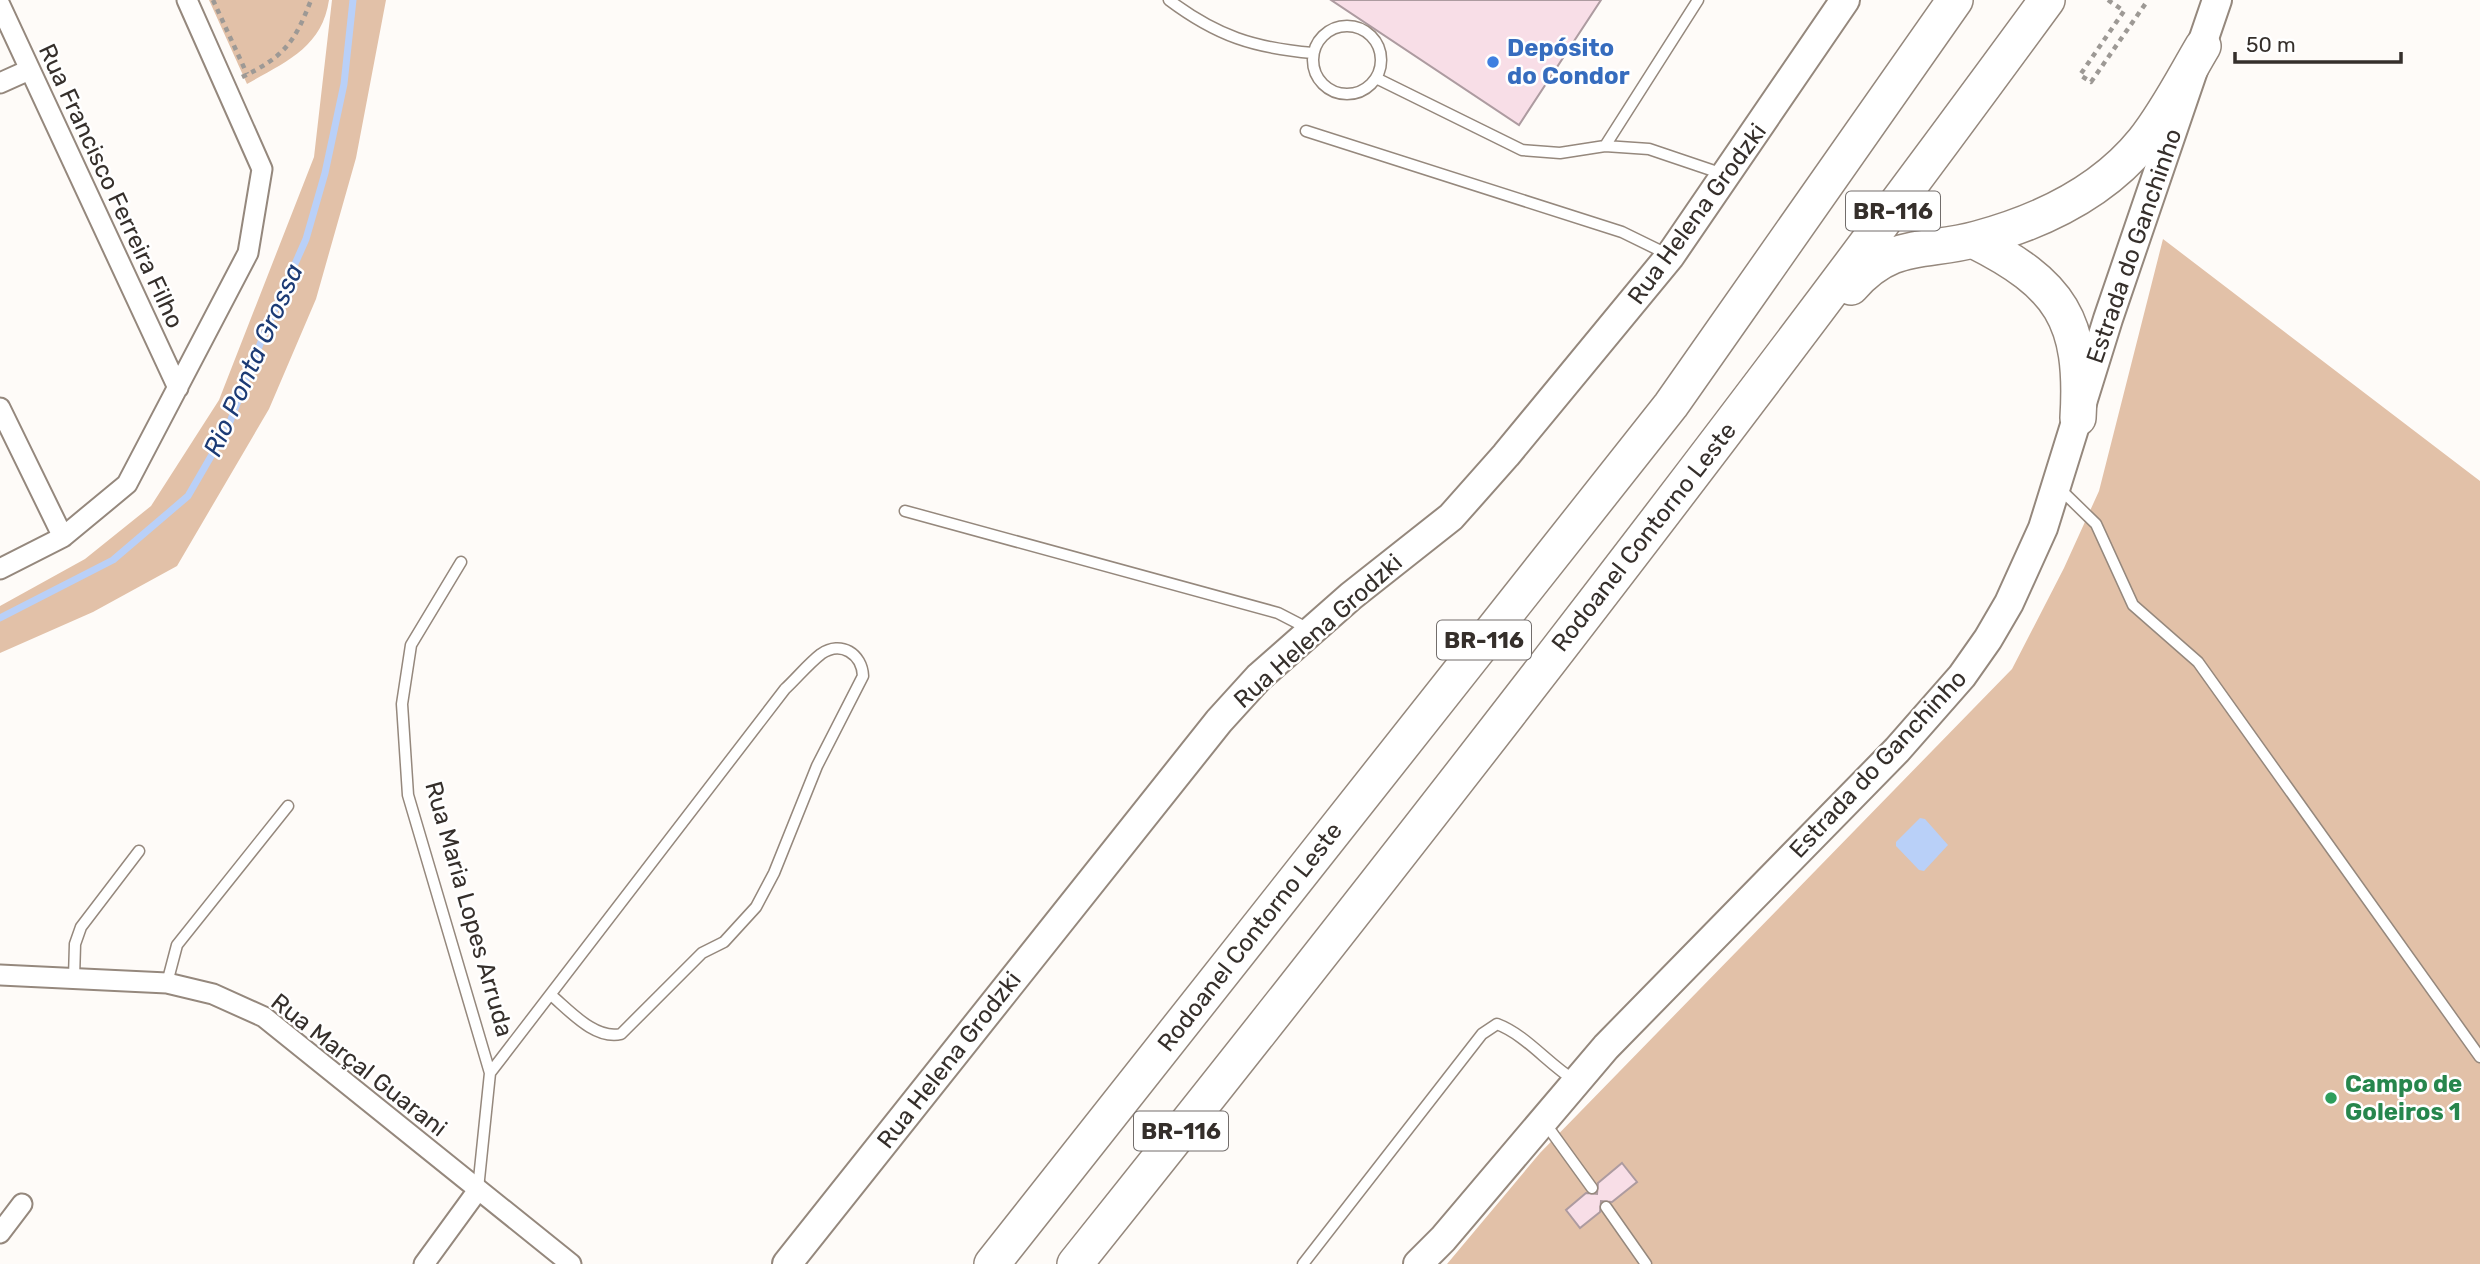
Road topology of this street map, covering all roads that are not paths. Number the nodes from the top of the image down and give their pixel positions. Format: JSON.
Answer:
{"nodes":[{"id":1,"x":187,"y":0,"type":"edge"},
{"id":2,"x":1169,"y":0,"type":"edge"},
{"id":3,"x":1698,"y":0,"type":"edge"},
{"id":4,"x":1845,"y":0,"type":"edge"},
{"id":5,"x":1955,"y":0,"type":"edge"},
{"id":6,"x":2047,"y":0,"type":"edge"},
{"id":7,"x":2217,"y":0,"type":"edge"},
{"id":8,"x":0,"y":5,"type":"edge"},
{"id":9,"x":2203,"y":46,"type":"junction"},
{"id":10,"x":1313,"y":53,"type":"junction"},
{"id":11,"x":29,"y":70,"type":"junction"},
{"id":12,"x":1376,"y":78,"type":"junction"},
{"id":13,"x":0,"y":83,"type":"edge"},
{"id":14,"x":1306,"y":131,"type":"dead end"},
{"id":15,"x":1605,"y":146,"type":"junction"},
{"id":16,"x":1727,"y":175,"type":"junction"},
{"id":17,"x":1973,"y":240,"type":"junction"},
{"id":18,"x":1670,"y":256,"type":"junction"},
{"id":19,"x":178,"y":388,"type":"junction"},
{"id":20,"x":0,"y":408,"type":"edge"},
{"id":21,"x":2078,"y":418,"type":"junction"},
{"id":22,"x":1736,"y":419,"type":"junction"},
{"id":23,"x":2057,"y":486,"type":"junction"},
{"id":24,"x":905,"y":511,"type":"dead end"},
{"id":25,"x":63,"y":537,"type":"junction"},
{"id":26,"x":461,"y":562,"type":"dead end"},
{"id":27,"x":0,"y":569,"type":"edge"},
{"id":28,"x":1312,"y":631,"type":"junction"},
{"id":29,"x":288,"y":806,"type":"dead end"},
{"id":30,"x":139,"y":851,"type":"dead end"},
{"id":31,"x":0,"y":975,"type":"edge"},
{"id":32,"x":74,"y":978,"type":"junction"},
{"id":33,"x":167,"y":983,"type":"junction"},
{"id":34,"x":551,"y":995,"type":"junction"},
{"id":35,"x":2480,"y":1057,"type":"edge"},
{"id":36,"x":490,"y":1073,"type":"junction"},
{"id":37,"x":1575,"y":1081,"type":"junction"},
{"id":38,"x":1543,"y":1119,"type":"junction"},
{"id":39,"x":1592,"y":1188,"type":"dead end"},
{"id":40,"x":478,"y":1190,"type":"junction"},
{"id":41,"x":22,"y":1204,"type":"dead end"},
{"id":42,"x":1606,"y":1207,"type":"dead end"},
{"id":43,"x":0,"y":1233,"type":"edge"},
{"id":44,"x":424,"y":1264,"type":"edge"},
{"id":45,"x":571,"y":1264,"type":"edge"},
{"id":46,"x":788,"y":1264,"type":"edge"},
{"id":47,"x":992,"y":1264,"type":"edge"},
{"id":48,"x":1075,"y":1264,"type":"edge"},
{"id":49,"x":1303,"y":1264,"type":"edge"},
{"id":50,"x":1418,"y":1264,"type":"edge"},
{"id":51,"x":1646,"y":1264,"type":"edge"}],
"edges":[{"from":1,"to":19,"type":"street"},
{"from":2,"to":10,"type":"lane"},
{"from":3,"to":15,"type":"lane"},
{"from":4,"to":16,"type":"main road","name":"Rua Helena Grodzki"},
{"from":5,"to":47,"type":"highway","name":"Rodoanel Contorno Leste","number":"BR-116"},
{"from":6,"to":22,"type":"highway","name":"Rodoanel Contorno Leste","number":"BR-116"},
{"from":7,"to":9,"type":"main road","name":"Estrada do Ganchinho"},
{"from":8,"to":11,"type":"street","name":"Rua Francisco Ferreira Filho"},
{"from":9,"to":17,"type":"highway"},
{"from":9,"to":21,"type":"main road","name":"Estrada do Ganchinho"},
{"from":10,"to":12,"type":"lane"},
{"from":10,"to":12,"type":"lane"},
{"from":11,"to":13,"type":"street"},
{"from":11,"to":19,"type":"street","name":"Rua Francisco Ferreira Filho"},
{"from":12,"to":15,"type":"lane"},
{"from":14,"to":18,"type":"lane"},
{"from":15,"to":16,"type":"lane"},
{"from":16,"to":18,"type":"main road","name":"Rua Helena Grodzki"},
{"from":17,"to":21,"type":"highway"},
{"from":17,"to":22,"type":"highway"},
{"from":18,"to":28,"type":"main road","name":"Rua Helena Grodzki"},
{"from":19,"to":25,"type":"street"},
{"from":20,"to":25,"type":"street"},
{"from":21,"to":23,"type":"main road","name":"Estrada do Ganchinho"},
{"from":22,"to":48,"type":"highway","name":"Rodoanel Contorno Leste","number":"BR-116"},
{"from":23,"to":35,"type":"lane"},
{"from":23,"to":37,"type":"main road","name":"Estrada do Ganchinho"},
{"from":24,"to":28,"type":"lane"},
{"from":25,"to":27,"type":"street"},
{"from":26,"to":36,"type":"lane","name":"Rua Maria Lopes Arruda"},
{"from":28,"to":46,"type":"main road","name":"Rua Helena Grodzki"},
{"from":29,"to":33,"type":"lane"},
{"from":30,"to":32,"type":"lane"},
{"from":31,"to":32,"type":"street","name":"Rua Marçal Guarani"},
{"from":32,"to":33,"type":"street","name":"Rua Marçal Guarani"},
{"from":33,"to":40,"type":"street","name":"Rua Marçal Guarani"},
{"from":34,"to":34,"type":"lane"},
{"from":34,"to":36,"type":"lane"},
{"from":36,"to":40,"type":"lane","name":"Rua Maria Lopes Arruda"},
{"from":37,"to":38,"type":"main road","name":"Estrada do Ganchinho"},
{"from":37,"to":49,"type":"lane"},
{"from":38,"to":39,"type":"lane"},
{"from":38,"to":50,"type":"main road","name":"Estrada do Ganchinho"},
{"from":40,"to":44,"type":"street"},
{"from":40,"to":45,"type":"street","name":"Rua Marçal Guarani"},
{"from":41,"to":43,"type":"street"},
{"from":42,"to":51,"type":"lane"}]}
